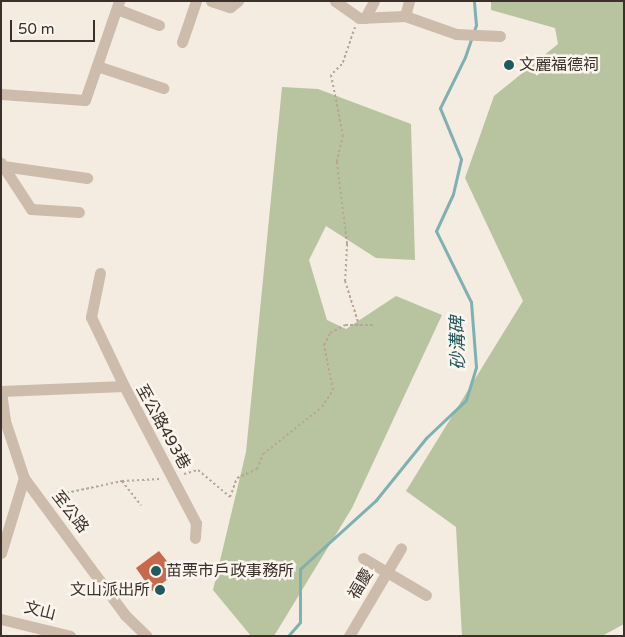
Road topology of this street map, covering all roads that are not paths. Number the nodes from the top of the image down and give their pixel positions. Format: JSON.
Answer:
{"nodes":[{"id":1,"x":196,"y":1,"type":"edge"},
{"id":2,"x":211,"y":1,"type":"edge"},
{"id":3,"x":238,"y":1,"type":"edge"},
{"id":4,"x":335,"y":1,"type":"edge"},
{"id":5,"x":374,"y":1,"type":"edge"},
{"id":6,"x":409,"y":1,"type":"edge"},
{"id":7,"x":118,"y":5,"type":"edge"},
{"id":8,"x":405,"y":16,"type":"junction"},
{"id":9,"x":362,"y":18,"type":"junction"},
{"id":10,"x":159,"y":25,"type":"dead end"},
{"id":11,"x":500,"y":36,"type":"dead end"},
{"id":12,"x":182,"y":42,"type":"dead end"},
{"id":13,"x":97,"y":66,"type":"junction"},
{"id":14,"x":163,"y":88,"type":"dead end"},
{"id":15,"x":1,"y":94,"type":"edge"},
{"id":16,"x":2,"y":164,"type":"edge"},
{"id":17,"x":87,"y":178,"type":"dead end"},
{"id":18,"x":79,"y":212,"type":"dead end"},
{"id":19,"x":100,"y":273,"type":"dead end"},
{"id":20,"x":124,"y":386,"type":"junction"},
{"id":21,"x":1,"y":392,"type":"edge"},
{"id":22,"x":3,"y":421,"type":"edge"},
{"id":23,"x":24,"y":478,"type":"junction"},
{"id":24,"x":196,"y":538,"type":"dead end"},
{"id":25,"x":401,"y":548,"type":"dead end"},
{"id":26,"x":1,"y":553,"type":"edge"},
{"id":27,"x":363,"y":558,"type":"dead end"},
{"id":28,"x":388,"y":571,"type":"junction"},
{"id":29,"x":426,"y":595,"type":"dead end"},
{"id":30,"x":1,"y":618,"type":"edge"},
{"id":31,"x":70,"y":636,"type":"edge"},
{"id":32,"x":147,"y":636,"type":"edge"},
{"id":33,"x":349,"y":636,"type":"edge"}],
"edges":[{"from":1,"to":12,"type":"street"},
{"from":2,"to":3,"type":"street"},
{"from":4,"to":9,"type":"street"},
{"from":5,"to":9,"type":"street"},
{"from":6,"to":8,"type":"street"},
{"from":7,"to":10,"type":"street"},
{"from":7,"to":13,"type":"street"},
{"from":8,"to":9,"type":"street"},
{"from":8,"to":11,"type":"street"},
{"from":13,"to":14,"type":"street"},
{"from":13,"to":15,"type":"street"},
{"from":16,"to":17,"type":"street"},
{"from":16,"to":18,"type":"street"},
{"from":19,"to":20,"type":"street"},
{"from":20,"to":21,"type":"street","name":"至公路493巷"},
{"from":20,"to":24,"type":"street","name":"至公路493巷"},
{"from":21,"to":22,"type":"street","name":"至公路"},
{"from":22,"to":23,"type":"street","name":"至公路"},
{"from":23,"to":26,"type":"street"},
{"from":23,"to":32,"type":"street","name":"至公路"},
{"from":25,"to":28,"type":"street","name":"福慶"},
{"from":27,"to":28,"type":"street"},
{"from":28,"to":29,"type":"street"},
{"from":28,"to":33,"type":"street","name":"福慶"},
{"from":30,"to":31,"type":"street","name":"文山"}]}
